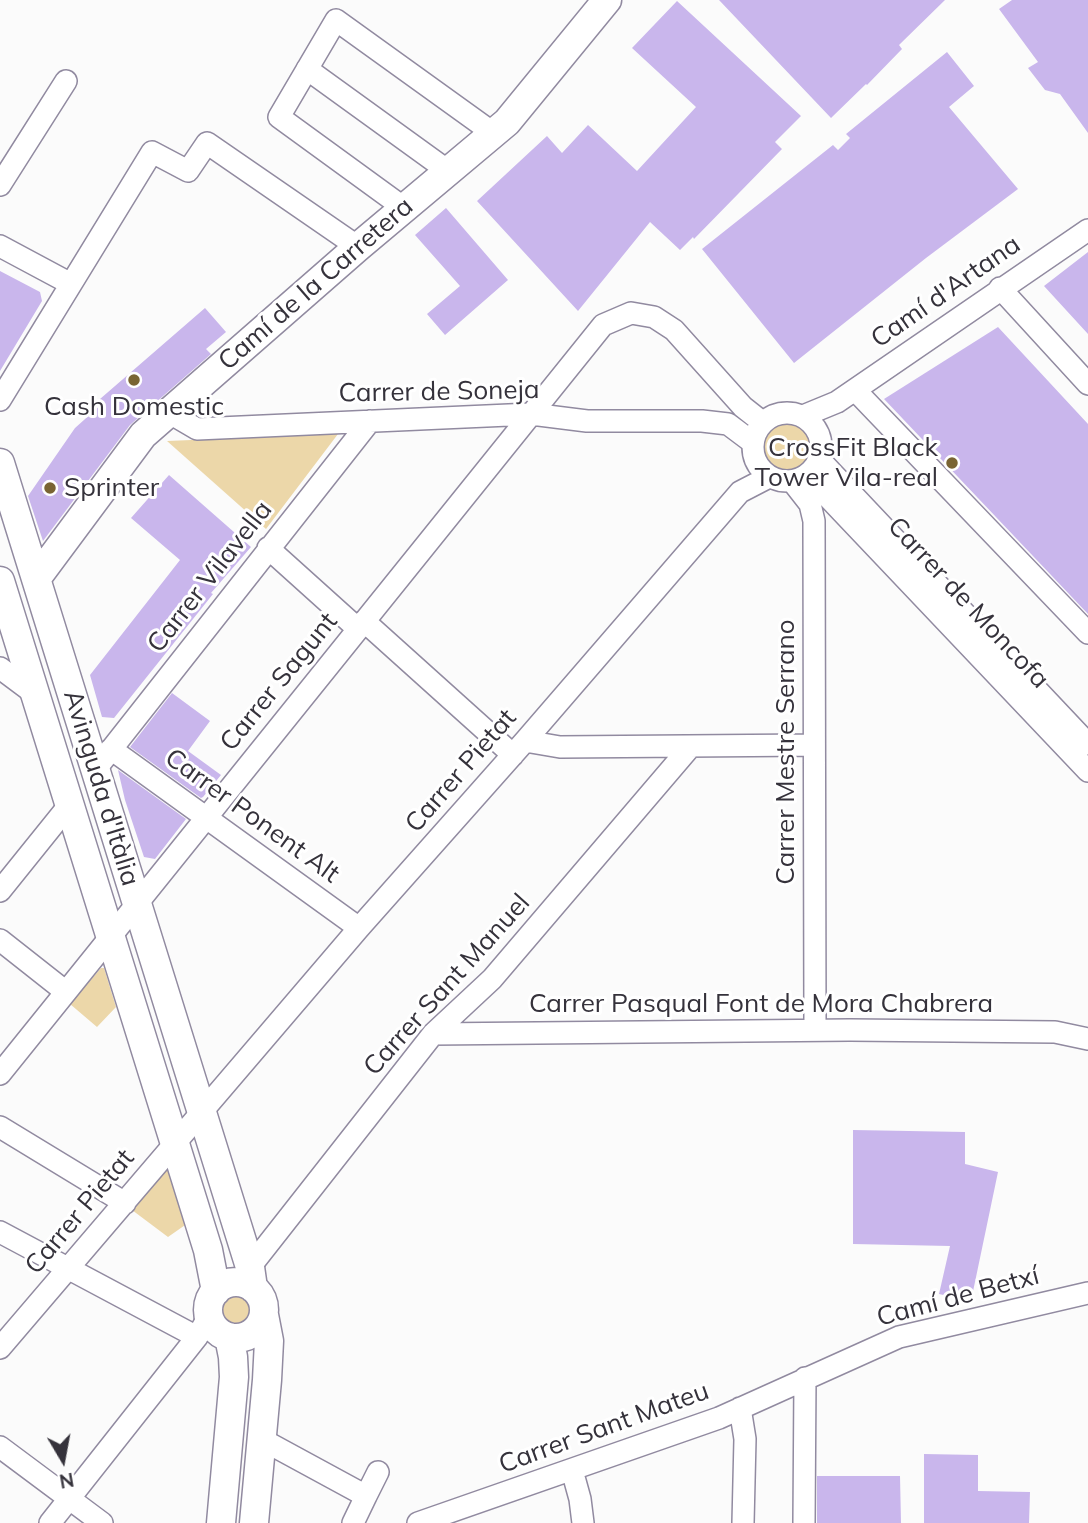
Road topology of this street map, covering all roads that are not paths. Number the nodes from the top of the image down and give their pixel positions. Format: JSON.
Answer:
{"nodes":[{"id":1,"x":607,"y":0,"type":"edge"},
{"id":2,"x":307,"y":68,"type":"junction"},
{"id":3,"x":66,"y":81,"type":"dead end"},
{"id":4,"x":493,"y":133,"type":"junction"},
{"id":5,"x":448,"y":171,"type":"junction"},
{"id":6,"x":0,"y":185,"type":"edge"},
{"id":7,"x":404,"y":208,"type":"junction"},
{"id":8,"x":1088,"y":229,"type":"edge"},
{"id":9,"x":0,"y":246,"type":"edge"},
{"id":10,"x":358,"y":247,"type":"junction"},
{"id":11,"x":71,"y":284,"type":"junction"},
{"id":12,"x":1000,"y":288,"type":"junction"},
{"id":13,"x":1088,"y":384,"type":"edge"},
{"id":14,"x":855,"y":390,"type":"junction"},
{"id":15,"x":0,"y":400,"type":"edge"},
{"id":16,"x":837,"y":402,"type":"junction"},
{"id":17,"x":167,"y":412,"type":"junction"},
{"id":18,"x":531,"y":414,"type":"junction"},
{"id":19,"x":803,"y":415,"type":"junction"},
{"id":20,"x":370,"y":421,"type":"junction"},
{"id":21,"x":762,"y":422,"type":"junction"},
{"id":22,"x":819,"y":433,"type":"junction"},
{"id":23,"x":752,"y":442,"type":"junction"},
{"id":24,"x":0,"y":463,"type":"edge"},
{"id":25,"x":806,"y":472,"type":"junction"},
{"id":26,"x":769,"y":477,"type":"junction"},
{"id":27,"x":268,"y":548,"type":"junction"},
{"id":28,"x":36,"y":579,"type":"junction"},
{"id":29,"x":0,"y":581,"type":"edge"},
{"id":30,"x":5,"y":621,"type":"edge"},
{"id":31,"x":361,"y":625,"type":"junction"},
{"id":32,"x":1088,"y":633,"type":"edge"},
{"id":33,"x":0,"y":668,"type":"edge"},
{"id":34,"x":36,"y":694,"type":"junction"},
{"id":35,"x":1088,"y":744,"type":"edge"},
{"id":36,"x":814,"y":745,"type":"junction"},
{"id":37,"x":691,"y":746,"type":"junction"},
{"id":38,"x":519,"y":748,"type":"junction"},
{"id":39,"x":103,"y":759,"type":"junction"},
{"id":40,"x":1088,"y":771,"type":"edge"},
{"id":41,"x":70,"y":804,"type":"junction"},
{"id":42,"x":206,"y":818,"type":"junction"},
{"id":43,"x":0,"y":891,"type":"edge"},
{"id":44,"x":137,"y":904,"type":"junction"},
{"id":45,"x":359,"y":928,"type":"junction"},
{"id":46,"x":111,"y":936,"type":"junction"},
{"id":47,"x":0,"y":940,"type":"edge"},
{"id":48,"x":66,"y":992,"type":"junction"},
{"id":49,"x":815,"y":1030,"type":"junction"},
{"id":50,"x":433,"y":1034,"type":"junction"},
{"id":51,"x":1088,"y":1039,"type":"edge"},
{"id":52,"x":0,"y":1074,"type":"edge"},
{"id":53,"x":202,"y":1113,"type":"junction"},
{"id":54,"x":0,"y":1127,"type":"edge"},
{"id":55,"x":175,"y":1143,"type":"junction"},
{"id":56,"x":125,"y":1203,"type":"junction"},
{"id":57,"x":0,"y":1232,"type":"edge"},
{"id":58,"x":68,"y":1268,"type":"junction"},
{"id":59,"x":251,"y":1277,"type":"junction"},
{"id":60,"x":1088,"y":1293,"type":"edge"},
{"id":61,"x":207,"y":1315,"type":"junction"},
{"id":62,"x":264,"y":1315,"type":"junction"},
{"id":63,"x":229,"y":1337,"type":"junction"},
{"id":64,"x":0,"y":1348,"type":"edge"},
{"id":65,"x":805,"y":1378,"type":"junction"},
{"id":66,"x":740,"y":1409,"type":"junction"},
{"id":67,"x":261,"y":1439,"type":"junction"},
{"id":68,"x":0,"y":1447,"type":"edge"},
{"id":69,"x":572,"y":1469,"type":"junction"},
{"id":70,"x":378,"y":1472,"type":"dead end"},
{"id":71,"x":366,"y":1496,"type":"junction"},
{"id":72,"x":69,"y":1499,"type":"junction"},
{"id":73,"x":50,"y":1523,"type":"edge"},
{"id":74,"x":102,"y":1523,"type":"edge"},
{"id":75,"x":221,"y":1523,"type":"edge"},
{"id":76,"x":254,"y":1523,"type":"edge"},
{"id":77,"x":353,"y":1523,"type":"edge"},
{"id":78,"x":418,"y":1523,"type":"edge"},
{"id":79,"x":583,"y":1523,"type":"edge"},
{"id":80,"x":743,"y":1523,"type":"edge"},
{"id":81,"x":804,"y":1523,"type":"edge"}],
"edges":[{"from":1,"to":4,"type":"main road","name":"Camí de la Carretera"},
{"from":2,"to":4,"type":"street"},
{"from":2,"to":5,"type":"street"},
{"from":2,"to":7,"type":"street"},
{"from":3,"to":6,"type":"street"},
{"from":4,"to":5,"type":"main road","name":"Camí de la Carretera"},
{"from":5,"to":7,"type":"main road","name":"Camí de la Carretera"},
{"from":7,"to":10,"type":"main road","name":"Camí de la Carretera"},
{"from":8,"to":12,"type":"street","name":"Camí d'Artana"},
{"from":9,"to":11,"type":"street"},
{"from":10,"to":11,"type":"street"},
{"from":10,"to":17,"type":"main road","name":"Camí de la Carretera"},
{"from":11,"to":15,"type":"street"},
{"from":12,"to":13,"type":"street"},
{"from":12,"to":14,"type":"street","name":"Camí d'Artana"},
{"from":14,"to":16,"type":"street","name":"Camí d'Artana"},
{"from":14,"to":32,"type":"street"},
{"from":16,"to":19,"type":"street","name":"Camí d'Artana"},
{"from":16,"to":22,"type":"street","name":"Camí d'Artana"},
{"from":17,"to":20,"type":"street","name":"Carrer de Soneja"},
{"from":17,"to":28,"type":"main road","name":"Camí de la Carretera"},
{"from":18,"to":20,"type":"street","name":"Carrer de Soneja"},
{"from":18,"to":21,"type":"street","name":"Carrer Sagunt"},
{"from":18,"to":23,"type":"street","name":"Carrer de Soneja"},
{"from":18,"to":31,"type":"street","name":"Carrer Sagunt"},
{"from":19,"to":21,"type":"street"},
{"from":19,"to":22,"type":"street"},
{"from":20,"to":27,"type":"street","name":"Carrer Vilavella"},
{"from":21,"to":23,"type":"street"},
{"from":22,"to":25,"type":"street"},
{"from":23,"to":26,"type":"street"},
{"from":24,"to":28,"type":"main road","name":"Avinguda d'Itàlia"},
{"from":25,"to":26,"type":"street"},
{"from":25,"to":35,"type":"street","name":"Carrer de Moncofa"},
{"from":25,"to":36,"type":"street","name":"Carrer Mestre Serrano"},
{"from":25,"to":40,"type":"street","name":"Carrer de Moncofa"},
{"from":26,"to":38,"type":"street","name":"Carrer Pietat"},
{"from":27,"to":31,"type":"street"},
{"from":27,"to":39,"type":"street","name":"Carrer Vilavella"},
{"from":28,"to":39,"type":"main road","name":"Avinguda d'Itàlia"},
{"from":29,"to":30,"type":"main road","name":"Avinguda d'Itàlia"},
{"from":30,"to":34,"type":"main road","name":"Avinguda d'Itàlia"},
{"from":31,"to":38,"type":"street"},
{"from":31,"to":42,"type":"street","name":"Carrer Sagunt"},
{"from":33,"to":34,"type":"street"},
{"from":34,"to":41,"type":"main road","name":"Avinguda d'Itàlia"},
{"from":36,"to":37,"type":"street"},
{"from":36,"to":49,"type":"street","name":"Carrer Mestre Serrano"},
{"from":37,"to":38,"type":"street"},
{"from":37,"to":50,"type":"street","name":"Carrer Sant Manuel"},
{"from":38,"to":45,"type":"street","name":"Carrer Pietat"},
{"from":39,"to":42,"type":"street","name":"Carrer Ponent Alt"},
{"from":39,"to":44,"type":"main road","name":"Avinguda d'Itàlia"},
{"from":41,"to":43,"type":"street"},
{"from":41,"to":46,"type":"main road","name":"Avinguda d'Itàlia"},
{"from":42,"to":44,"type":"street","name":"Carrer Sagunt"},
{"from":42,"to":45,"type":"street","name":"Carrer Ponent Alt"},
{"from":44,"to":46,"type":"street","name":"Carrer Sagunt"},
{"from":44,"to":53,"type":"main road","name":"Avinguda d'Itàlia"},
{"from":45,"to":53,"type":"street","name":"Carrer Pietat"},
{"from":46,"to":48,"type":"street","name":"Carrer Sagunt"},
{"from":46,"to":55,"type":"main road","name":"Avinguda d'Itàlia"},
{"from":47,"to":48,"type":"street"},
{"from":48,"to":52,"type":"street","name":"Carrer Sagunt"},
{"from":49,"to":50,"type":"street","name":"Carrer Pasqual Font de Mora Chabrera"},
{"from":49,"to":51,"type":"street","name":"Carrer Pasqual Font de Mora Chabrera"},
{"from":50,"to":59,"type":"street","name":"Carrer Sant Manuel"},
{"from":53,"to":55,"type":"street"},
{"from":53,"to":59,"type":"main road","name":"Avinguda d'Itàlia"},
{"from":54,"to":56,"type":"street"},
{"from":55,"to":56,"type":"street","name":"Carrer Pietat"},
{"from":55,"to":61,"type":"main road","name":"Avinguda d'Itàlia"},
{"from":56,"to":58,"type":"street","name":"Carrer Pietat"},
{"from":57,"to":58,"type":"street"},
{"from":58,"to":61,"type":"street"},
{"from":58,"to":64,"type":"street","name":"Carrer Pietat"},
{"from":59,"to":61,"type":"main road"},
{"from":59,"to":62,"type":"main road"},
{"from":60,"to":65,"type":"street","name":"Camí de Betxí"},
{"from":61,"to":63,"type":"main road"},
{"from":61,"to":72,"type":"street"},
{"from":62,"to":63,"type":"main road"},
{"from":62,"to":67,"type":"main road"},
{"from":63,"to":75,"type":"main road"},
{"from":65,"to":66,"type":"street","name":"Carrer Sant Mateu"},
{"from":65,"to":81,"type":"street"},
{"from":66,"to":69,"type":"street","name":"Carrer Sant Mateu"},
{"from":66,"to":80,"type":"street"},
{"from":67,"to":71,"type":"street"},
{"from":67,"to":76,"type":"main road"},
{"from":68,"to":72,"type":"street"},
{"from":69,"to":78,"type":"street","name":"Carrer Sant Mateu"},
{"from":69,"to":79,"type":"street"},
{"from":70,"to":71,"type":"street"},
{"from":71,"to":77,"type":"street"},
{"from":72,"to":73,"type":"street"},
{"from":72,"to":74,"type":"street"}]}
